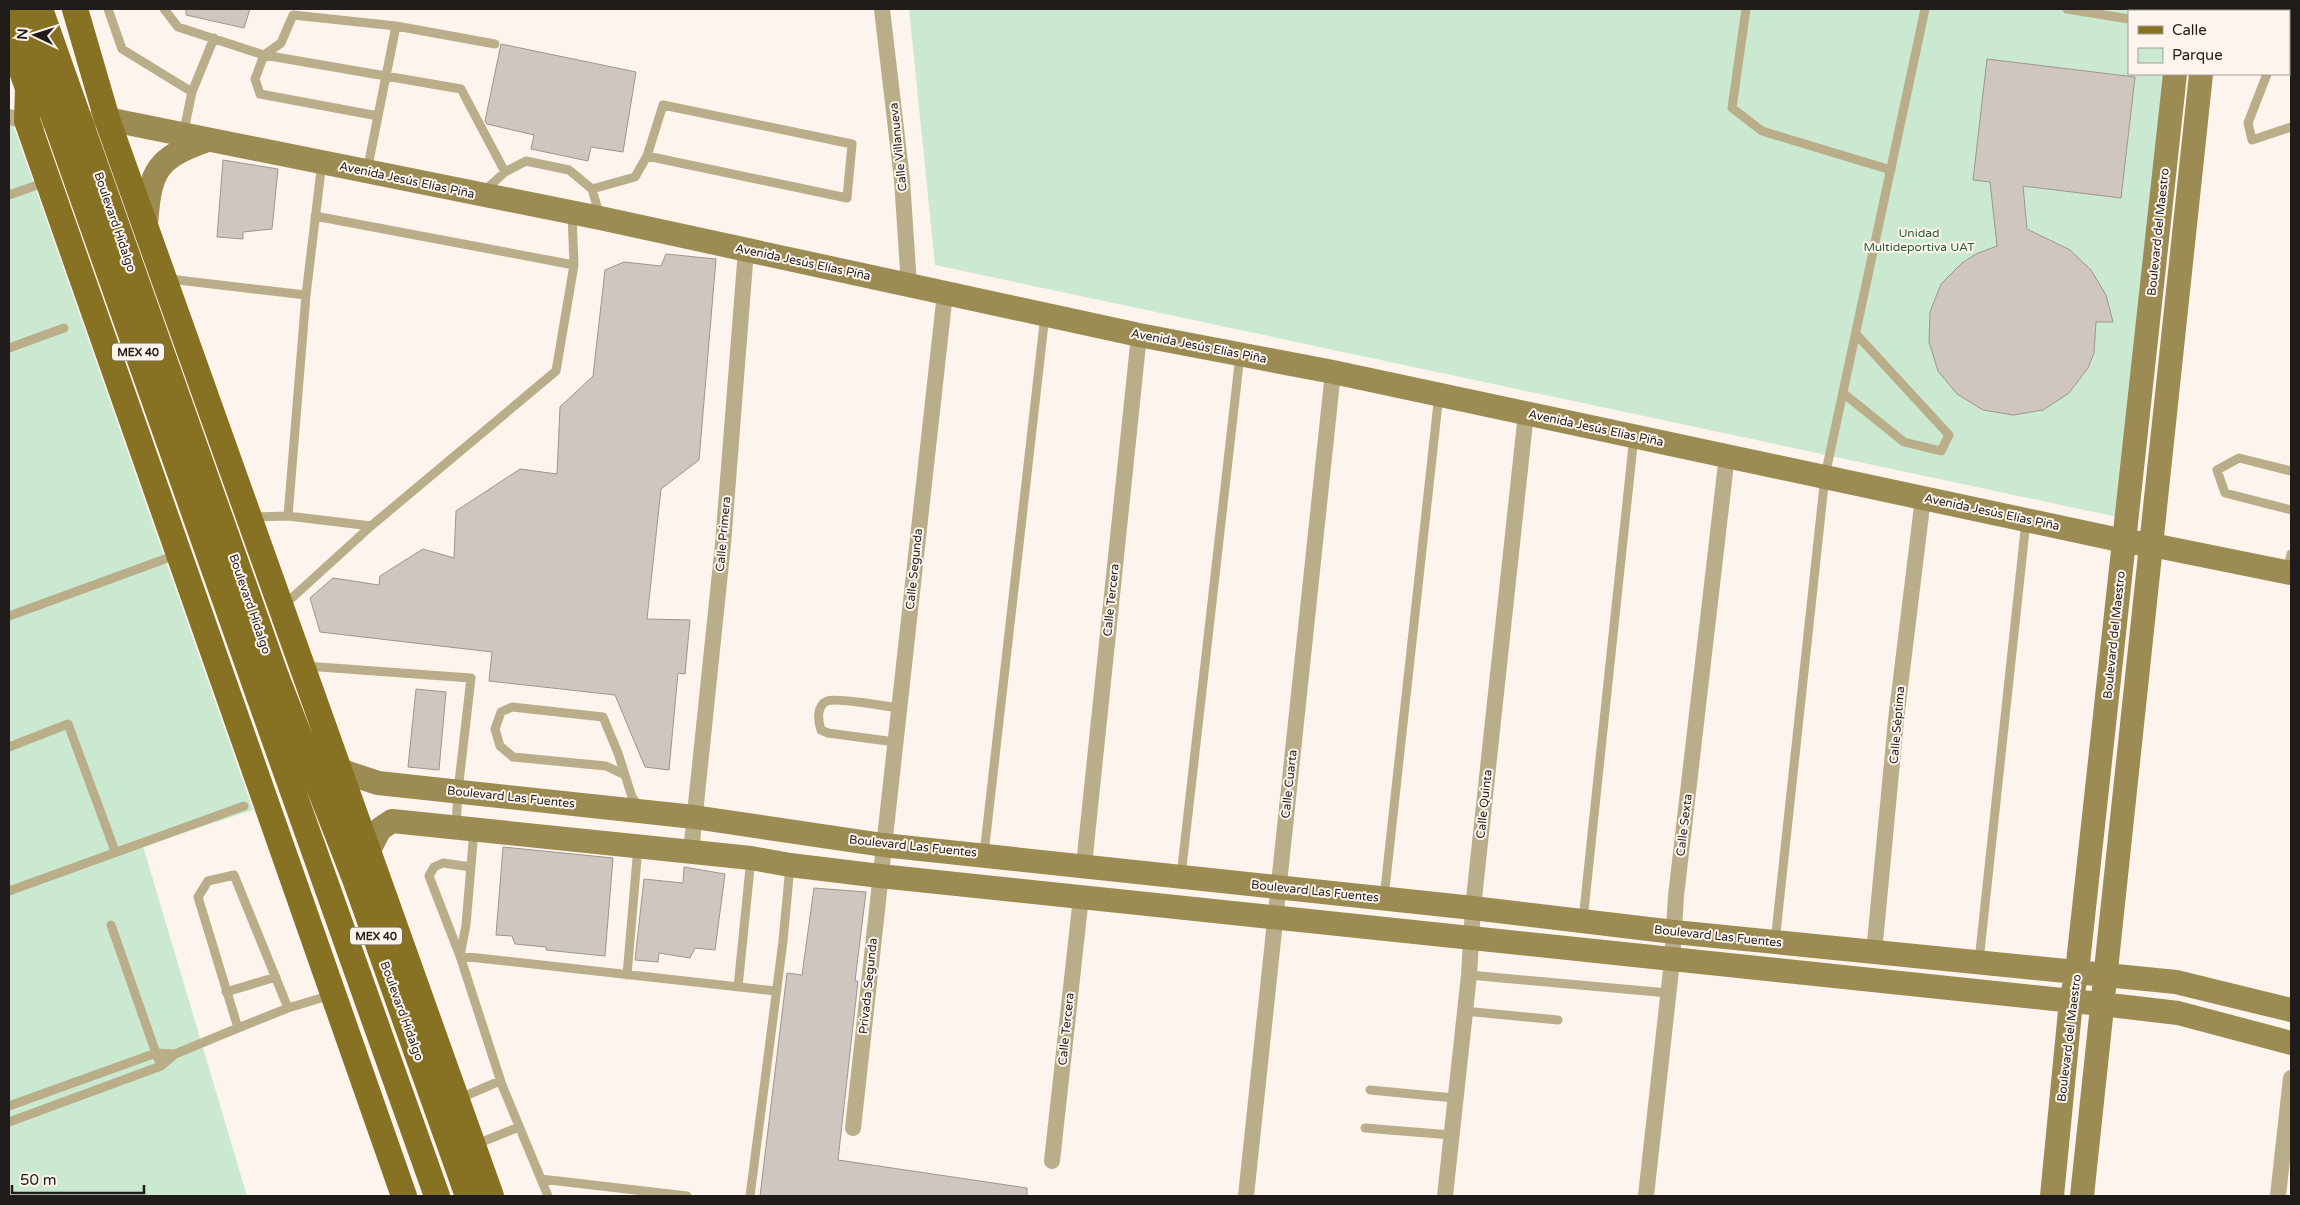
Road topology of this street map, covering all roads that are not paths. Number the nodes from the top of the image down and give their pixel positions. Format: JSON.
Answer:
{"nodes":[{"id":1,"x":16,"y":9,"type":"edge"},
{"id":2,"x":40,"y":9,"type":"edge"},
{"id":3,"x":75,"y":9,"type":"edge"},
{"id":4,"x":108,"y":9,"type":"edge"},
{"id":5,"x":164,"y":9,"type":"edge"},
{"id":6,"x":882,"y":9,"type":"edge"},
{"id":7,"x":1746,"y":9,"type":"edge"},
{"id":8,"x":1925,"y":9,"type":"edge"},
{"id":9,"x":2068,"y":9,"type":"edge"},
{"id":10,"x":2128,"y":19,"type":"edge"},
{"id":11,"x":396,"y":26,"type":"junction"},
{"id":12,"x":9,"y":35,"type":"edge"},
{"id":13,"x":214,"y":38,"type":"junction"},
{"id":14,"x":495,"y":44,"type":"dead end"},
{"id":15,"x":264,"y":55,"type":"junction"},
{"id":16,"x":2175,"y":75,"type":"edge"},
{"id":17,"x":2201,"y":75,"type":"edge"},
{"id":18,"x":2267,"y":75,"type":"edge"},
{"id":19,"x":386,"y":76,"type":"junction"},
{"id":20,"x":192,"y":92,"type":"junction"},
{"id":21,"x":378,"y":116,"type":"junction"},
{"id":22,"x":18,"y":119,"type":"edge"},
{"id":23,"x":107,"y":119,"type":"junction"},
{"id":24,"x":2291,"y":128,"type":"edge"},
{"id":25,"x":183,"y":135,"type":"junction"},
{"id":26,"x":208,"y":140,"type":"junction"},
{"id":27,"x":647,"y":156,"type":"junction"},
{"id":28,"x":322,"y":162,"type":"junction"},
{"id":29,"x":1891,"y":170,"type":"junction"},
{"id":30,"x":367,"y":171,"type":"junction"},
{"id":31,"x":505,"y":172,"type":"junction"},
{"id":32,"x":49,"y":181,"type":"junction"},
{"id":33,"x":592,"y":189,"type":"junction"},
{"id":34,"x":9,"y":195,"type":"edge"},
{"id":35,"x":480,"y":195,"type":"junction"},
{"id":36,"x":572,"y":212,"type":"junction"},
{"id":37,"x":315,"y":216,"type":"junction"},
{"id":38,"x":600,"y":218,"type":"junction"},
{"id":39,"x":146,"y":224,"type":"junction"},
{"id":40,"x":746,"y":250,"type":"junction"},
{"id":41,"x":574,"y":265,"type":"junction"},
{"id":42,"x":166,"y":278,"type":"junction"},
{"id":43,"x":909,"y":285,"type":"junction"},
{"id":44,"x":945,"y":293,"type":"junction"},
{"id":45,"x":306,"y":295,"type":"junction"},
{"id":46,"x":1045,"y":314,"type":"junction"},
{"id":47,"x":64,"y":328,"type":"dead end"},
{"id":48,"x":1856,"y":334,"type":"junction"},
{"id":49,"x":1139,"y":335,"type":"junction"},
{"id":50,"x":9,"y":348,"type":"edge"},
{"id":51,"x":1240,"y":353,"type":"junction"},
{"id":52,"x":1333,"y":372,"type":"junction"},
{"id":53,"x":1844,"y":393,"type":"junction"},
{"id":54,"x":1439,"y":394,"type":"junction"},
{"id":55,"x":1526,"y":413,"type":"junction"},
{"id":56,"x":1634,"y":436,"type":"junction"},
{"id":57,"x":1727,"y":455,"type":"junction"},
{"id":58,"x":2291,"y":471,"type":"edge"},
{"id":59,"x":1825,"y":476,"type":"junction"},
{"id":60,"x":1923,"y":498,"type":"junction"},
{"id":61,"x":2291,"y":510,"type":"edge"},
{"id":62,"x":288,"y":516,"type":"junction"},
{"id":63,"x":249,"y":517,"type":"junction"},
{"id":64,"x":2026,"y":519,"type":"junction"},
{"id":65,"x":371,"y":526,"type":"junction"},
{"id":66,"x":2124,"y":541,"type":"junction"},
{"id":67,"x":2152,"y":545,"type":"junction"},
{"id":68,"x":178,"y":554,"type":"junction"},
{"id":69,"x":2290,"y":566,"type":"edge"},
{"id":70,"x":282,"y":606,"type":"junction"},
{"id":71,"x":9,"y":616,"type":"edge"},
{"id":72,"x":304,"y":666,"type":"junction"},
{"id":73,"x":268,"y":687,"type":"junction"},
{"id":74,"x":898,"y":708,"type":"junction"},
{"id":75,"x":895,"y":742,"type":"junction"},
{"id":76,"x":9,"y":747,"type":"edge"},
{"id":77,"x":339,"y":770,"type":"junction"},
{"id":78,"x":625,"y":775,"type":"junction"},
{"id":79,"x":458,"y":791,"type":"junction"},
{"id":80,"x":244,"y":806,"type":"dead end"},
{"id":81,"x":600,"y":807,"type":"junction"},
{"id":82,"x":642,"y":812,"type":"junction"},
{"id":83,"x":694,"y":817,"type":"junction"},
{"id":84,"x":465,"y":829,"type":"junction"},
{"id":85,"x":595,"y":842,"type":"junction"},
{"id":86,"x":883,"y":844,"type":"junction"},
{"id":87,"x":638,"y":846,"type":"junction"},
{"id":88,"x":115,"y":851,"type":"junction"},
{"id":89,"x":368,"y":852,"type":"junction"},
{"id":90,"x":691,"y":852,"type":"junction"},
{"id":91,"x":984,"y":854,"type":"junction"},
{"id":92,"x":751,"y":858,"type":"junction"},
{"id":93,"x":790,"y":865,"type":"junction"},
{"id":94,"x":1084,"y":865,"type":"junction"},
{"id":95,"x":471,"y":867,"type":"junction"},
{"id":96,"x":880,"y":876,"type":"junction"},
{"id":97,"x":1181,"y":876,"type":"junction"},
{"id":98,"x":1278,"y":886,"type":"junction"},
{"id":99,"x":9,"y":891,"type":"edge"},
{"id":100,"x":1080,"y":897,"type":"junction"},
{"id":101,"x":1384,"y":899,"type":"junction"},
{"id":102,"x":1473,"y":908,"type":"junction"},
{"id":103,"x":1275,"y":918,"type":"junction"},
{"id":104,"x":1583,"y":920,"type":"junction"},
{"id":105,"x":111,"y":925,"type":"dead end"},
{"id":106,"x":1674,"y":932,"type":"junction"},
{"id":107,"x":1471,"y":940,"type":"junction"},
{"id":108,"x":1775,"y":942,"type":"junction"},
{"id":109,"x":1874,"y":953,"type":"junction"},
{"id":110,"x":460,"y":956,"type":"junction"},
{"id":111,"x":1672,"y":960,"type":"junction"},
{"id":112,"x":1978,"y":964,"type":"junction"},
{"id":113,"x":2077,"y":972,"type":"junction"},
{"id":114,"x":627,"y":975,"type":"junction"},
{"id":115,"x":1469,"y":975,"type":"junction"},
{"id":116,"x":2106,"y":975,"type":"junction"},
{"id":117,"x":276,"y":977,"type":"junction"},
{"id":118,"x":738,"y":987,"type":"junction"},
{"id":119,"x":226,"y":992,"type":"junction"},
{"id":120,"x":776,"y":992,"type":"junction"},
{"id":121,"x":1668,"y":993,"type":"junction"},
{"id":122,"x":331,"y":995,"type":"junction"},
{"id":123,"x":2071,"y":1001,"type":"junction"},
{"id":124,"x":2101,"y":1004,"type":"junction"},
{"id":125,"x":288,"y":1008,"type":"junction"},
{"id":126,"x":2291,"y":1010,"type":"edge"},
{"id":127,"x":1464,"y":1011,"type":"junction"},
{"id":128,"x":1558,"y":1020,"type":"dead end"},
{"id":129,"x":238,"y":1028,"type":"junction"},
{"id":130,"x":382,"y":1042,"type":"junction"},
{"id":131,"x":2291,"y":1043,"type":"edge"},
{"id":132,"x":156,"y":1053,"type":"junction"},
{"id":133,"x":175,"y":1054,"type":"junction"},
{"id":134,"x":161,"y":1066,"type":"junction"},
{"id":135,"x":2291,"y":1078,"type":"edge"},
{"id":136,"x":500,"y":1081,"type":"junction"},
{"id":137,"x":1370,"y":1090,"type":"dead end"},
{"id":138,"x":1454,"y":1098,"type":"junction"},
{"id":139,"x":457,"y":1099,"type":"junction"},
{"id":140,"x":9,"y":1106,"type":"edge"},
{"id":141,"x":9,"y":1122,"type":"edge"},
{"id":142,"x":519,"y":1127,"type":"junction"},
{"id":143,"x":853,"y":1128,"type":"dead end"},
{"id":144,"x":1365,"y":1128,"type":"dead end"},
{"id":145,"x":1451,"y":1134,"type":"junction"},
{"id":146,"x":474,"y":1145,"type":"junction"},
{"id":147,"x":1052,"y":1161,"type":"dead end"},
{"id":148,"x":541,"y":1179,"type":"junction"},
{"id":149,"x":404,"y":1196,"type":"edge"},
{"id":150,"x":437,"y":1196,"type":"edge"},
{"id":151,"x":455,"y":1196,"type":"edge"},
{"id":152,"x":468,"y":1196,"type":"edge"},
{"id":153,"x":491,"y":1196,"type":"edge"},
{"id":154,"x":548,"y":1196,"type":"edge"},
{"id":155,"x":687,"y":1196,"type":"edge"},
{"id":156,"x":750,"y":1196,"type":"edge"},
{"id":157,"x":1246,"y":1196,"type":"edge"},
{"id":158,"x":1444,"y":1196,"type":"edge"},
{"id":159,"x":1646,"y":1196,"type":"edge"},
{"id":160,"x":2052,"y":1196,"type":"edge"},
{"id":161,"x":2082,"y":1196,"type":"edge"},
{"id":162,"x":2278,"y":1196,"type":"edge"}],
"edges":[{"from":1,"to":73,"type":"main road","name":"Boulevard Hidalgo","number":"MEX 40","bridge":true},
{"from":2,"to":73,"type":"main road","name":"Boulevard Hidalgo","number":"MEX 40","bridge":true},
{"from":3,"to":23,"type":"main road","name":"Boulevard Hidalgo"},
{"from":4,"to":20,"type":"lane"},
{"from":5,"to":13,"type":"lane"},
{"from":6,"to":43,"type":"street","name":"Calle Villanueva"},
{"from":7,"to":29,"type":"lane"},
{"from":8,"to":29,"type":"lane"},
{"from":9,"to":10,"type":"lane"},
{"from":11,"to":14,"type":"lane"},
{"from":11,"to":15,"type":"lane"},
{"from":11,"to":19,"type":"lane"},
{"from":12,"to":22,"type":"main road"},
{"from":13,"to":15,"type":"lane"},
{"from":13,"to":20,"type":"lane"},
{"from":15,"to":19,"type":"lane"},
{"from":15,"to":21,"type":"lane"},
{"from":16,"to":66,"type":"street","name":"Boulevard del Maestro"},
{"from":17,"to":67,"type":"street"},
{"from":18,"to":24,"type":"lane"},
{"from":19,"to":21,"type":"lane"},
{"from":19,"to":31,"type":"lane"},
{"from":20,"to":25,"type":"lane"},
{"from":21,"to":30,"type":"lane"},
{"from":22,"to":23,"type":"street"},
{"from":22,"to":32,"type":"main road"},
{"from":23,"to":25,"type":"street","name":"Avenida Jesús Elías Piña"},
{"from":23,"to":39,"type":"main road","name":"Boulevard Hidalgo"},
{"from":25,"to":26,"type":"street","name":"Avenida Jesús Elías Piña"},
{"from":26,"to":28,"type":"street","name":"Avenida Jesús Elías Piña"},
{"from":26,"to":39,"type":"street"},
{"from":27,"to":27,"type":"lane"},
{"from":27,"to":33,"type":"lane"},
{"from":28,"to":30,"type":"street","name":"Avenida Jesús Elías Piña"},
{"from":28,"to":37,"type":"lane"},
{"from":29,"to":48,"type":"lane"},
{"from":30,"to":35,"type":"street","name":"Avenida Jesús Elías Piña"},
{"from":31,"to":33,"type":"lane"},
{"from":31,"to":35,"type":"lane"},
{"from":32,"to":34,"type":"lane"},
{"from":32,"to":68,"type":"main road"},
{"from":33,"to":38,"type":"lane"},
{"from":35,"to":36,"type":"street","name":"Avenida Jesús Elías Piña"},
{"from":36,"to":38,"type":"street","name":"Avenida Jesús Elías Piña"},
{"from":36,"to":41,"type":"lane"},
{"from":37,"to":41,"type":"lane"},
{"from":37,"to":45,"type":"lane"},
{"from":38,"to":40,"type":"street","name":"Avenida Jesús Elías Piña"},
{"from":39,"to":42,"type":"main road","name":"Boulevard Hidalgo"},
{"from":40,"to":43,"type":"street","name":"Avenida Jesús Elías Piña"},
{"from":40,"to":83,"type":"street","name":"Calle Primera"},
{"from":41,"to":65,"type":"lane"},
{"from":42,"to":45,"type":"lane"},
{"from":42,"to":63,"type":"main road","name":"Boulevard Hidalgo"},
{"from":43,"to":44,"type":"street","name":"Avenida Jesús Elías Piña"},
{"from":44,"to":46,"type":"street","name":"Avenida Jesús Elías Piña"},
{"from":44,"to":74,"type":"street","name":"Calle Segunda"},
{"from":45,"to":62,"type":"lane"},
{"from":46,"to":49,"type":"street","name":"Avenida Jesús Elías Piña"},
{"from":46,"to":91,"type":"lane"},
{"from":47,"to":50,"type":"lane"},
{"from":48,"to":53,"type":"lane"},
{"from":48,"to":53,"type":"lane"},
{"from":49,"to":51,"type":"street","name":"Avenida Jesús Elías Piña"},
{"from":49,"to":94,"type":"street","name":"Calle Tercera"},
{"from":51,"to":52,"type":"street","name":"Avenida Jesús Elías Piña"},
{"from":51,"to":97,"type":"lane"},
{"from":52,"to":54,"type":"street","name":"Avenida Jesús Elías Piña"},
{"from":52,"to":98,"type":"street","name":"Calle Cuarta"},
{"from":53,"to":59,"type":"lane"},
{"from":54,"to":55,"type":"street","name":"Avenida Jesús Elías Piña"},
{"from":54,"to":101,"type":"lane"},
{"from":55,"to":56,"type":"street","name":"Avenida Jesús Elías Piña"},
{"from":55,"to":102,"type":"street","name":"Calle Quinta"},
{"from":56,"to":57,"type":"street","name":"Avenida Jesús Elías Piña"},
{"from":56,"to":104,"type":"lane"},
{"from":57,"to":59,"type":"street","name":"Avenida Jesús Elías Piña"},
{"from":57,"to":106,"type":"street","name":"Calle Sexta"},
{"from":58,"to":61,"type":"lane"},
{"from":59,"to":60,"type":"street","name":"Avenida Jesús Elías Piña"},
{"from":59,"to":108,"type":"lane"},
{"from":60,"to":64,"type":"street","name":"Avenida Jesús Elías Piña"},
{"from":60,"to":109,"type":"street","name":"Calle Séptima"},
{"from":62,"to":63,"type":"lane"},
{"from":62,"to":65,"type":"lane"},
{"from":63,"to":70,"type":"main road","name":"Boulevard Hidalgo"},
{"from":64,"to":66,"type":"street","name":"Avenida Jesús Elías Piña"},
{"from":64,"to":112,"type":"lane"},
{"from":65,"to":70,"type":"lane"},
{"from":66,"to":67,"type":"street","name":"Avenida Jesús Elías Piña"},
{"from":66,"to":113,"type":"street","name":"Boulevard del Maestro"},
{"from":67,"to":69,"type":"street","name":"Avenida Jesús Elías Piña"},
{"from":67,"to":116,"type":"street"},
{"from":68,"to":71,"type":"lane"},
{"from":68,"to":122,"type":"main road"},
{"from":70,"to":72,"type":"main road","name":"Boulevard Hidalgo"},
{"from":72,"to":77,"type":"main road","name":"Boulevard Hidalgo"},
{"from":72,"to":79,"type":"lane"},
{"from":73,"to":130,"type":"main road","name":"Boulevard Hidalgo","number":"MEX 40"},
{"from":73,"to":152,"type":"main road","name":"Boulevard Hidalgo","number":"MEX 40"},
{"from":74,"to":75,"type":"street","name":"Calle Segunda"},
{"from":74,"to":75,"type":"lane"},
{"from":75,"to":86,"type":"street","name":"Calle Segunda"},
{"from":76,"to":88,"type":"lane"},
{"from":77,"to":79,"type":"street","name":"Boulevard Las Fuentes"},
{"from":77,"to":89,"type":"main road","name":"Boulevard Hidalgo"},
{"from":78,"to":78,"type":"lane"},
{"from":78,"to":82,"type":"lane"},
{"from":79,"to":81,"type":"street","name":"Boulevard Las Fuentes"},
{"from":79,"to":84,"type":"lane"},
{"from":80,"to":88,"type":"lane"},
{"from":81,"to":82,"type":"street","name":"Boulevard Las Fuentes"},
{"from":81,"to":85,"type":"street"},
{"from":82,"to":83,"type":"street","name":"Boulevard Las Fuentes"},
{"from":83,"to":86,"type":"street","name":"Boulevard Las Fuentes"},
{"from":83,"to":90,"type":"street","name":"Calle Primera"},
{"from":84,"to":85,"type":"street"},
{"from":84,"to":89,"type":"street"},
{"from":84,"to":95,"type":"lane"},
{"from":85,"to":87,"type":"street"},
{"from":86,"to":91,"type":"street","name":"Boulevard Las Fuentes"},
{"from":86,"to":96,"type":"street","name":"Privada Segunda"},
{"from":87,"to":90,"type":"street"},
{"from":87,"to":114,"type":"lane"},
{"from":88,"to":99,"type":"lane"},
{"from":89,"to":139,"type":"main road","name":"Boulevard Hidalgo"},
{"from":90,"to":92,"type":"street"},
{"from":91,"to":94,"type":"street","name":"Boulevard Las Fuentes"},
{"from":92,"to":93,"type":"street"},
{"from":92,"to":118,"type":"lane"},
{"from":93,"to":96,"type":"street"},
{"from":93,"to":120,"type":"lane"},
{"from":94,"to":97,"type":"street","name":"Boulevard Las Fuentes"},
{"from":95,"to":110,"type":"lane"},
{"from":95,"to":110,"type":"lane"},
{"from":96,"to":100,"type":"street"},
{"from":96,"to":143,"type":"street","name":"Privada Segunda"},
{"from":97,"to":98,"type":"street","name":"Boulevard Las Fuentes"},
{"from":98,"to":101,"type":"street","name":"Boulevard Las Fuentes"},
{"from":98,"to":103,"type":"street","name":"Calle Cuarta"},
{"from":100,"to":103,"type":"street"},
{"from":100,"to":147,"type":"street","name":"Calle Tercera"},
{"from":101,"to":102,"type":"street","name":"Boulevard Las Fuentes"},
{"from":102,"to":104,"type":"street","name":"Boulevard Las Fuentes"},
{"from":102,"to":107,"type":"street","name":"Calle Quinta"},
{"from":103,"to":107,"type":"street"},
{"from":103,"to":157,"type":"street","name":"Calle Cuarta"},
{"from":104,"to":106,"type":"street","name":"Boulevard Las Fuentes"},
{"from":105,"to":132,"type":"lane"},
{"from":106,"to":108,"type":"street","name":"Boulevard Las Fuentes"},
{"from":106,"to":111,"type":"street","name":"Calle Sexta"},
{"from":107,"to":111,"type":"street"},
{"from":107,"to":115,"type":"street","name":"Calle Quinta"},
{"from":108,"to":109,"type":"street","name":"Boulevard Las Fuentes"},
{"from":109,"to":112,"type":"street","name":"Boulevard Las Fuentes"},
{"from":110,"to":114,"type":"lane"},
{"from":110,"to":136,"type":"lane"},
{"from":111,"to":121,"type":"street","name":"Calle Sexta"},
{"from":111,"to":123,"type":"street"},
{"from":112,"to":113,"type":"street","name":"Boulevard Las Fuentes"},
{"from":113,"to":116,"type":"street","name":"Boulevard Las Fuentes"},
{"from":113,"to":123,"type":"street","name":"Boulevard del Maestro"},
{"from":114,"to":118,"type":"lane"},
{"from":115,"to":121,"type":"lane"},
{"from":115,"to":127,"type":"street","name":"Calle Quinta"},
{"from":116,"to":124,"type":"street"},
{"from":116,"to":126,"type":"street","name":"Boulevard Las Fuentes"},
{"from":117,"to":119,"type":"lane"},
{"from":117,"to":119,"type":"lane"},
{"from":117,"to":125,"type":"lane"},
{"from":118,"to":120,"type":"lane"},
{"from":119,"to":129,"type":"lane"},
{"from":120,"to":156,"type":"lane"},
{"from":121,"to":159,"type":"street","name":"Calle Sexta"},
{"from":122,"to":125,"type":"lane"},
{"from":122,"to":149,"type":"main road"},
{"from":123,"to":124,"type":"street"},
{"from":123,"to":160,"type":"street","name":"Boulevard del Maestro"},
{"from":124,"to":131,"type":"street"},
{"from":124,"to":161,"type":"street"},
{"from":125,"to":129,"type":"lane"},
{"from":127,"to":128,"type":"lane"},
{"from":127,"to":138,"type":"street","name":"Calle Quinta"},
{"from":129,"to":133,"type":"lane"},
{"from":130,"to":150,"type":"main road","name":"Boulevard Hidalgo","number":"MEX 40"},
{"from":130,"to":151,"type":"main road","name":"Boulevard Hidalgo"},
{"from":132,"to":133,"type":"lane"},
{"from":132,"to":134,"type":"lane"},
{"from":132,"to":140,"type":"lane"},
{"from":133,"to":134,"type":"lane"},
{"from":134,"to":141,"type":"lane"},
{"from":135,"to":162,"type":"street"},
{"from":136,"to":139,"type":"lane"},
{"from":136,"to":142,"type":"lane"},
{"from":137,"to":138,"type":"lane"},
{"from":138,"to":145,"type":"street","name":"Calle Quinta"},
{"from":139,"to":146,"type":"main road","name":"Boulevard Hidalgo"},
{"from":142,"to":146,"type":"lane"},
{"from":142,"to":148,"type":"lane"},
{"from":144,"to":145,"type":"lane"},
{"from":145,"to":158,"type":"street","name":"Calle Quinta"},
{"from":146,"to":153,"type":"main road","name":"Boulevard Hidalgo"},
{"from":148,"to":154,"type":"lane"},
{"from":148,"to":155,"type":"lane"}]}
